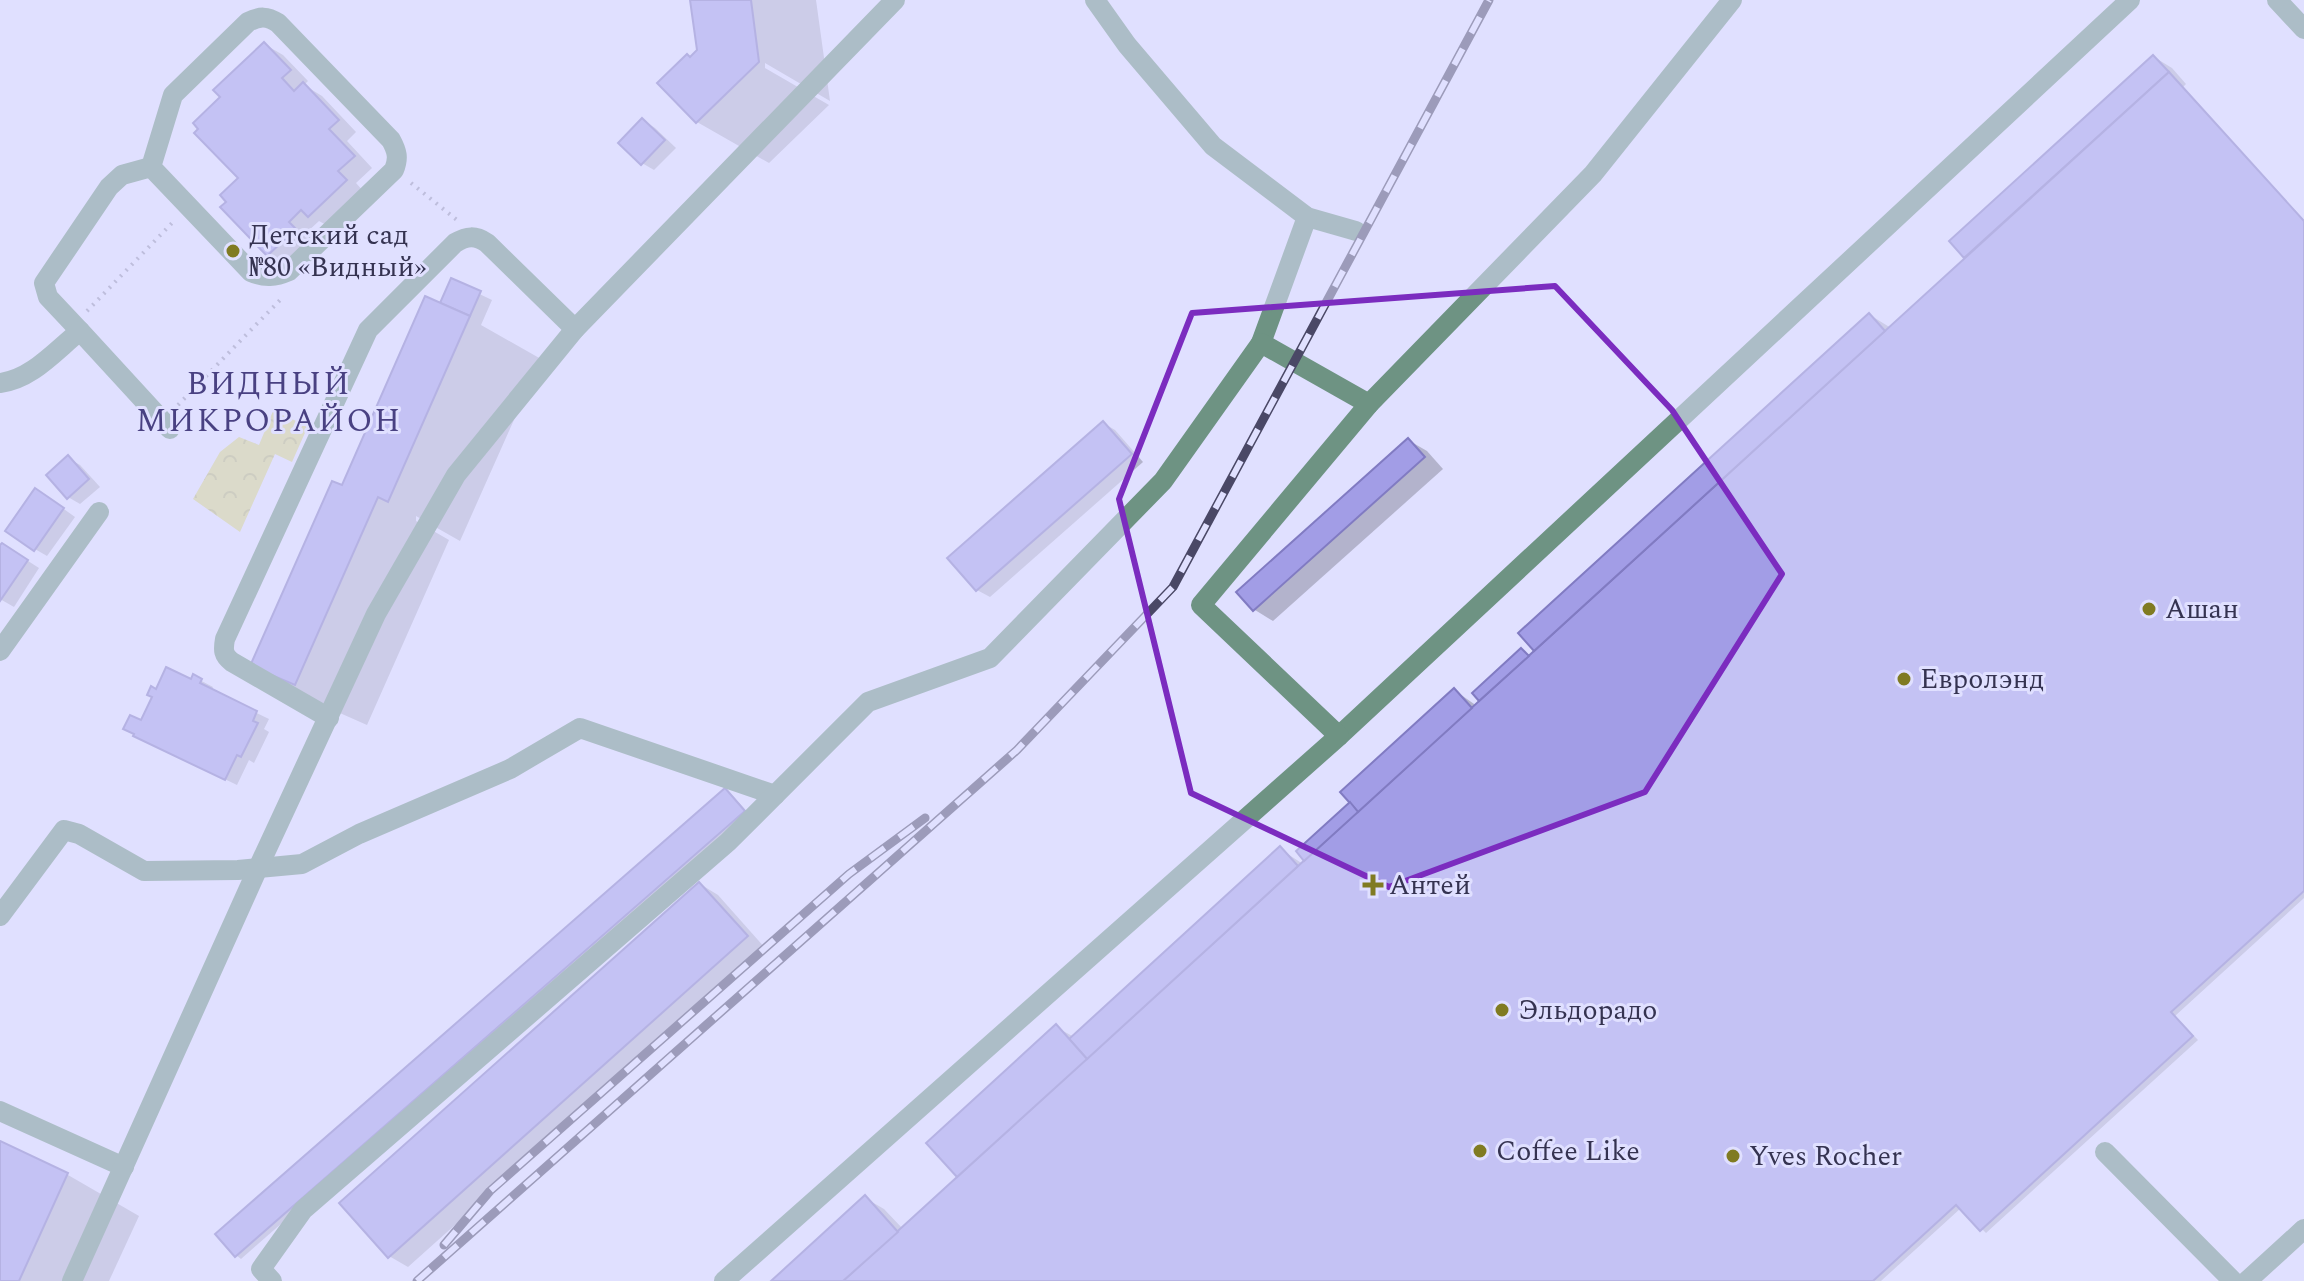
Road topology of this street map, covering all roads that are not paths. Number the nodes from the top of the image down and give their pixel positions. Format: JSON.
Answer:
{"nodes":[{"id":1,"x":895,"y":0,"type":"edge"},
{"id":2,"x":1095,"y":0,"type":"edge"},
{"id":3,"x":1732,"y":0,"type":"edge"},
{"id":4,"x":2130,"y":0,"type":"edge"},
{"id":5,"x":2277,"y":0,"type":"edge"},
{"id":6,"x":2304,"y":29,"type":"edge"},
{"id":7,"x":151,"y":167,"type":"junction"},
{"id":8,"x":1307,"y":217,"type":"junction"},
{"id":9,"x":1356,"y":231,"type":"dead end"},
{"id":10,"x":77,"y":328,"type":"junction"},
{"id":11,"x":575,"y":329,"type":"junction"},
{"id":12,"x":1261,"y":343,"type":"junction"},
{"id":13,"x":0,"y":383,"type":"edge"},
{"id":14,"x":1369,"y":404,"type":"junction"},
{"id":15,"x":166,"y":425,"type":"road end"},
{"id":16,"x":99,"y":512,"type":"dead end"},
{"id":17,"x":0,"y":651,"type":"edge"},
{"id":18,"x":329,"y":718,"type":"junction"},
{"id":19,"x":1339,"y":736,"type":"junction"},
{"id":20,"x":775,"y":795,"type":"junction"},
{"id":21,"x":258,"y":868,"type":"junction"},
{"id":22,"x":0,"y":916,"type":"edge"},
{"id":23,"x":0,"y":1111,"type":"edge"},
{"id":24,"x":2105,"y":1152,"type":"dead end"},
{"id":25,"x":124,"y":1167,"type":"junction"},
{"id":26,"x":2304,"y":1229,"type":"edge"},
{"id":27,"x":72,"y":1281,"type":"edge"},
{"id":28,"x":272,"y":1281,"type":"edge"},
{"id":29,"x":724,"y":1281,"type":"edge"},
{"id":30,"x":2233,"y":1281,"type":"edge"},
{"id":31,"x":2247,"y":1281,"type":"edge"}],
"edges":[{"from":1,"to":11,"type":"street"},
{"from":2,"to":8,"type":"street"},
{"from":3,"to":14,"type":"street"},
{"from":4,"to":19,"type":"street"},
{"from":5,"to":6,"type":"street"},
{"from":7,"to":7,"type":"street"},
{"from":7,"to":10,"type":"street"},
{"from":8,"to":9,"type":"street"},
{"from":8,"to":12,"type":"street"},
{"from":10,"to":13,"type":"street"},
{"from":10,"to":15,"type":"street"},
{"from":11,"to":18,"type":"street"},
{"from":11,"to":18,"type":"street"},
{"from":12,"to":14,"type":"street"},
{"from":12,"to":20,"type":"street"},
{"from":14,"to":19,"type":"street"},
{"from":16,"to":17,"type":"street"},
{"from":18,"to":21,"type":"street"},
{"from":19,"to":29,"type":"street"},
{"from":20,"to":21,"type":"street"},
{"from":20,"to":28,"type":"street"},
{"from":21,"to":22,"type":"street"},
{"from":21,"to":25,"type":"street"},
{"from":23,"to":25,"type":"street"},
{"from":24,"to":30,"type":"street"},
{"from":25,"to":27,"type":"street"},
{"from":26,"to":31,"type":"street"}]}
